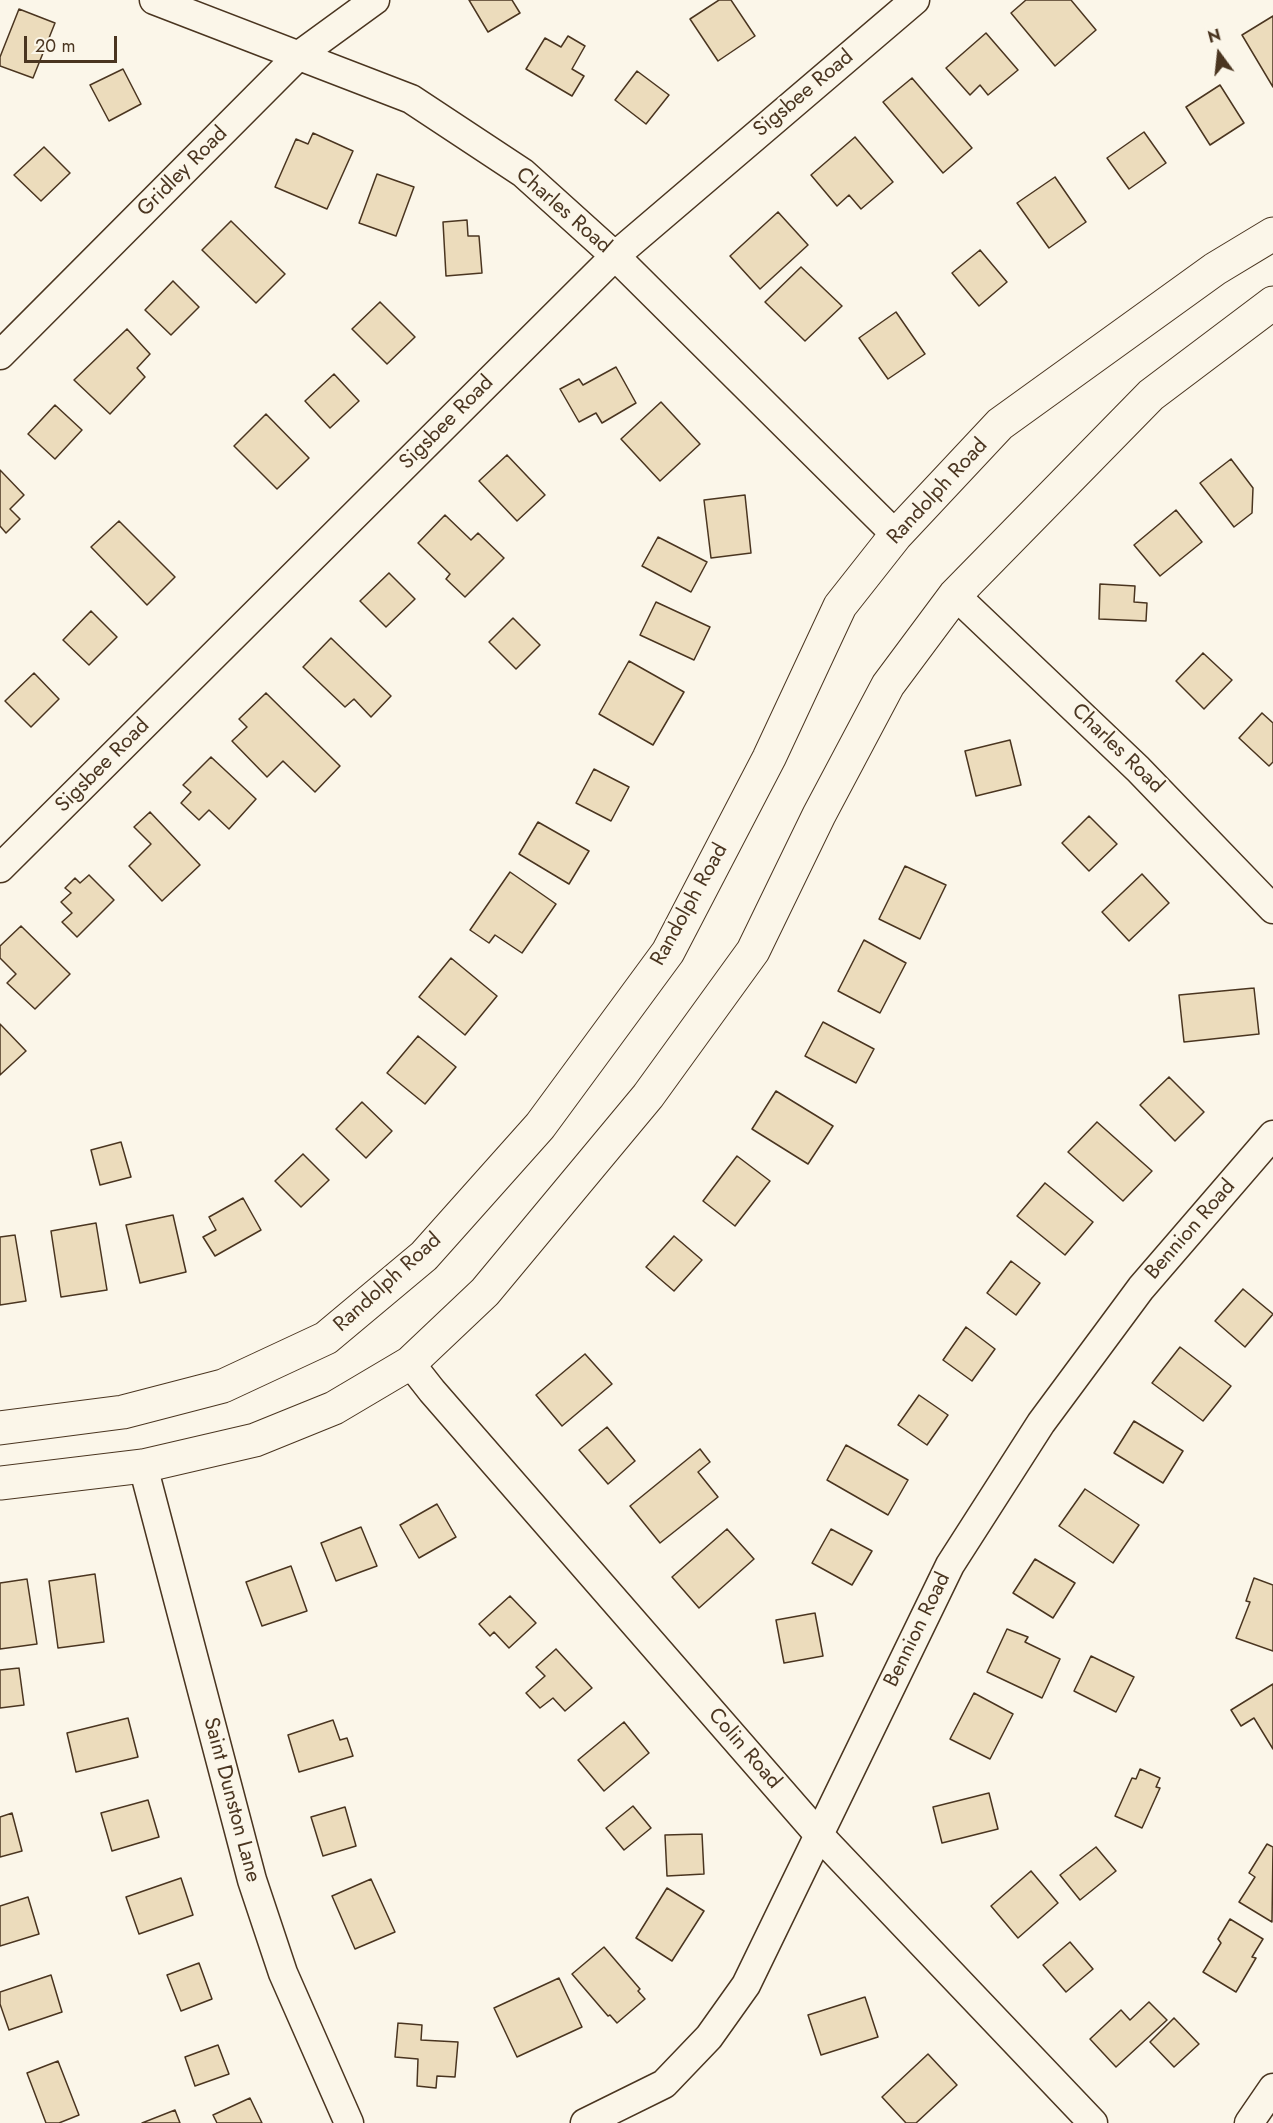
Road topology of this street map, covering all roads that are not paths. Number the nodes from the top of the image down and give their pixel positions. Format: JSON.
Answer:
{"nodes":[{"id":1,"x":154,"y":0,"type":"edge"},
{"id":2,"x":375,"y":0,"type":"edge"},
{"id":3,"x":915,"y":0,"type":"edge"},
{"id":4,"x":298,"y":56,"type":"junction"},
{"id":5,"x":1273,"y":234,"type":"edge"},
{"id":6,"x":615,"y":256,"type":"junction"},
{"id":7,"x":1273,"y":303,"type":"edge"},
{"id":8,"x":0,"y":355,"type":"edge"},
{"id":9,"x":896,"y":535,"type":"junction"},
{"id":10,"x":955,"y":594,"type":"junction"},
{"id":11,"x":0,"y":868,"type":"edge"},
{"id":12,"x":1273,"y":909,"type":"edge"},
{"id":13,"x":1273,"y":1135,"type":"edge"},
{"id":14,"x":410,"y":1363,"type":"junction"},
{"id":15,"x":0,"y":1428,"type":"edge"},
{"id":16,"x":142,"y":1466,"type":"junction"},
{"id":17,"x":0,"y":1483,"type":"edge"},
{"id":18,"x":819,"y":1835,"type":"junction"},
{"id":19,"x":1273,"y":2088,"type":"edge"},
{"id":20,"x":349,"y":2123,"type":"edge"},
{"id":21,"x":585,"y":2123,"type":"edge"},
{"id":22,"x":1093,"y":2123,"type":"edge"},
{"id":23,"x":1249,"y":2123,"type":"edge"}],
"edges":[{"from":1,"to":4,"type":"street","name":"Charles Road"},
{"from":2,"to":4,"type":"street","name":"Gridley Road"},
{"from":3,"to":6,"type":"street","name":"Sigsbee Road"},
{"from":4,"to":6,"type":"street","name":"Charles Road"},
{"from":4,"to":8,"type":"street","name":"Gridley Road"},
{"from":5,"to":9,"type":"main road","name":"Randolph Road"},
{"from":6,"to":9,"type":"street","name":"Charles Road"},
{"from":6,"to":11,"type":"street","name":"Sigsbee Road"},
{"from":7,"to":10,"type":"main road"},
{"from":9,"to":15,"type":"main road","name":"Randolph Road"},
{"from":10,"to":12,"type":"street","name":"Charles Road"},
{"from":10,"to":14,"type":"main road"},
{"from":13,"to":18,"type":"street","name":"Bennion Road"},
{"from":14,"to":16,"type":"main road"},
{"from":14,"to":18,"type":"street","name":"Colin Road"},
{"from":16,"to":17,"type":"main road"},
{"from":16,"to":20,"type":"street","name":"Saint Dunston Lane"},
{"from":18,"to":21,"type":"street","name":"Bennion Road"},
{"from":18,"to":22,"type":"street","name":"Colin Road"},
{"from":19,"to":23,"type":"street"}]}
